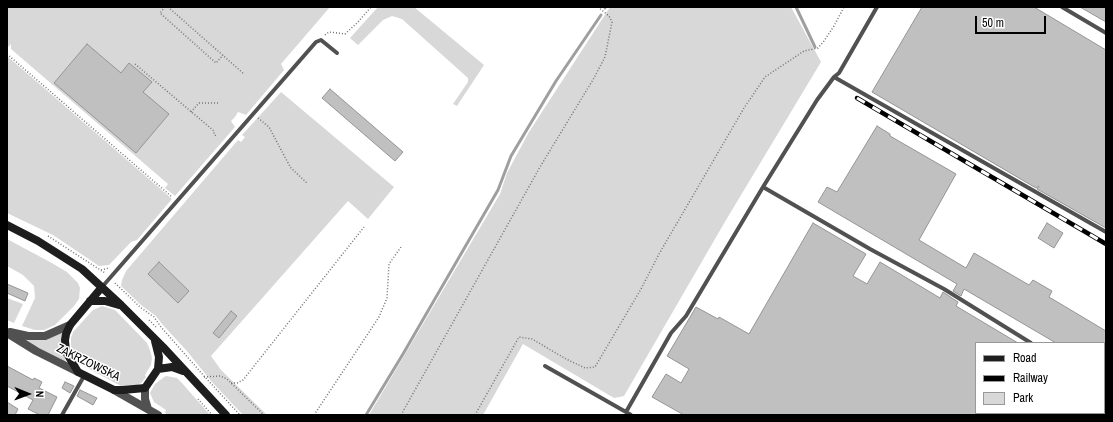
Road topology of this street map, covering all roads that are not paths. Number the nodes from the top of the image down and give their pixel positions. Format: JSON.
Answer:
{"nodes":[{"id":1,"x":878,"y":7,"type":"edge"},
{"id":2,"x":1062,"y":7,"type":"edge"},
{"id":3,"x":1106,"y":33,"type":"edge"},
{"id":4,"x":337,"y":53,"type":"dead end"},
{"id":5,"x":834,"y":77,"type":"junction"},
{"id":6,"x":763,"y":187,"type":"junction"},
{"id":7,"x":7,"y":225,"type":"edge"},
{"id":8,"x":1106,"y":232,"type":"edge"},
{"id":9,"x":102,"y":287,"type":"junction"},
{"id":10,"x":90,"y":301,"type":"junction"},
{"id":11,"x":121,"y":305,"type":"junction"},
{"id":12,"x":70,"y":325,"type":"junction"},
{"id":13,"x":7,"y":332,"type":"edge"},
{"id":14,"x":155,"y":340,"type":"junction"},
{"id":15,"x":1029,"y":342,"type":"edge"},
{"id":16,"x":545,"y":366,"type":"dead end"},
{"id":17,"x":158,"y":369,"type":"junction"},
{"id":18,"x":184,"y":371,"type":"junction"},
{"id":19,"x":81,"y":374,"type":"junction"},
{"id":20,"x":145,"y":388,"type":"junction"},
{"id":21,"x":114,"y":390,"type":"junction"},
{"id":22,"x":148,"y":409,"type":"junction"},
{"id":23,"x":626,"y":412,"type":"junction"},
{"id":24,"x":62,"y":415,"type":"edge"},
{"id":25,"x":158,"y":415,"type":"edge"},
{"id":26,"x":226,"y":415,"type":"edge"},
{"id":27,"x":631,"y":415,"type":"edge"}],
"edges":[{"from":1,"to":5,"type":"lane"},
{"from":2,"to":3,"type":"lane"},
{"from":4,"to":9,"type":"lane"},
{"from":5,"to":6,"type":"lane"},
{"from":5,"to":8,"type":"lane"},
{"from":6,"to":15,"type":"lane"},
{"from":6,"to":23,"type":"lane"},
{"from":7,"to":9,"type":"street"},
{"from":9,"to":10,"type":"street"},
{"from":9,"to":11,"type":"street"},
{"from":10,"to":11,"type":"street"},
{"from":10,"to":12,"type":"street"},
{"from":11,"to":14,"type":"street"},
{"from":12,"to":13,"type":"street"},
{"from":12,"to":19,"type":"street"},
{"from":13,"to":19,"type":"street","name":"ZAKRZOWSKA"},
{"from":14,"to":17,"type":"street"},
{"from":14,"to":18,"type":"street"},
{"from":16,"to":23,"type":"lane"},
{"from":17,"to":18,"type":"street"},
{"from":17,"to":20,"type":"street"},
{"from":18,"to":26,"type":"street"},
{"from":19,"to":21,"type":"street","name":"ZAKRZOWSKA"},
{"from":19,"to":24,"type":"lane"},
{"from":20,"to":21,"type":"street"},
{"from":20,"to":22,"type":"street"},
{"from":21,"to":22,"type":"street","name":"ZAKRZOWSKA"},
{"from":22,"to":25,"type":"street","name":"ZAKRZOWSKA"},
{"from":23,"to":27,"type":"lane"}]}
